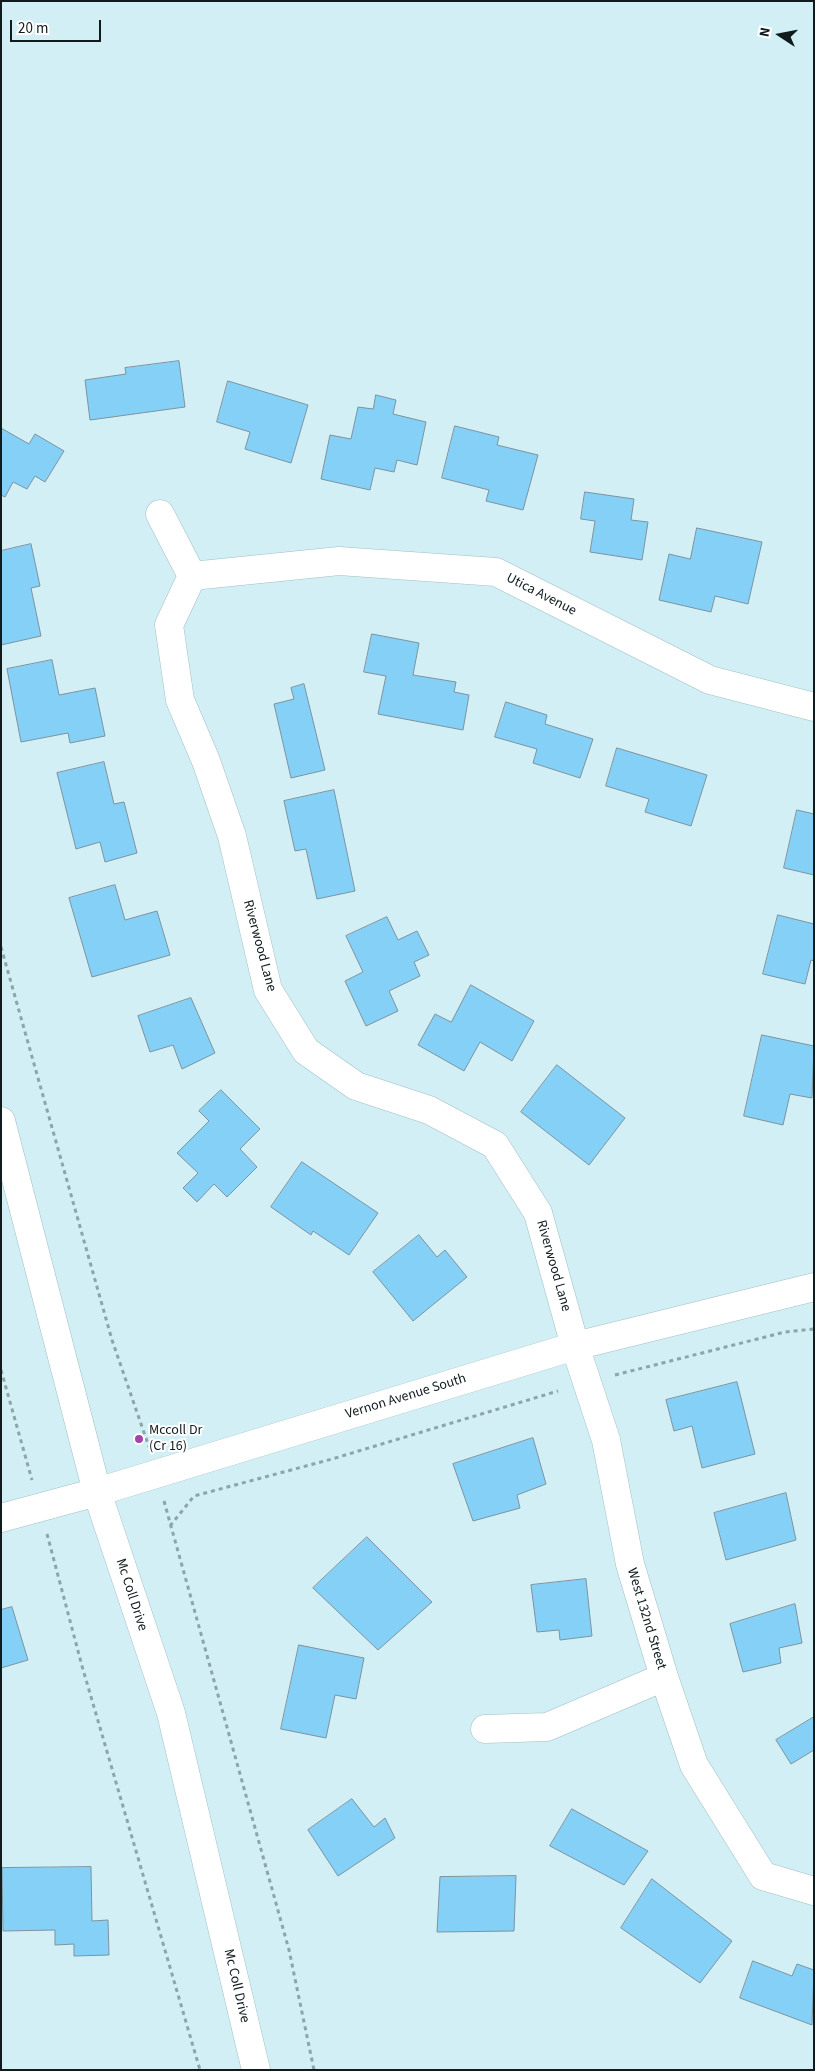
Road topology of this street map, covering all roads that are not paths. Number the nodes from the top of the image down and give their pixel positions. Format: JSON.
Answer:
{"nodes":[{"id":1,"x":160,"y":514,"type":"dead end"},
{"id":2,"x":192,"y":576,"type":"junction"},
{"id":3,"x":814,"y":707,"type":"edge"},
{"id":4,"x":1,"y":1121,"type":"edge"},
{"id":5,"x":814,"y":1287,"type":"edge"},
{"id":6,"x":575,"y":1346,"type":"junction"},
{"id":7,"x":97,"y":1492,"type":"junction"},
{"id":8,"x":1,"y":1518,"type":"edge"},
{"id":9,"x":664,"y":1677,"type":"junction"},
{"id":10,"x":485,"y":1729,"type":"dead end"},
{"id":11,"x":814,"y":1891,"type":"edge"},
{"id":12,"x":256,"y":2070,"type":"edge"}],
"edges":[{"from":1,"to":2,"type":"street"},
{"from":2,"to":3,"type":"street","name":"Utica Avenue"},
{"from":2,"to":6,"type":"street","name":"Riverwood Lane"},
{"from":4,"to":7,"type":"street","name":"Mc Coll Drive"},
{"from":5,"to":6,"type":"street","name":"Vernon Avenue South"},
{"from":6,"to":7,"type":"street","name":"Vernon Avenue South"},
{"from":6,"to":9,"type":"street","name":"West 132nd Street"},
{"from":7,"to":8,"type":"street","name":"Vernon Avenue South"},
{"from":7,"to":12,"type":"street","name":"Mc Coll Drive"},
{"from":9,"to":10,"type":"street"},
{"from":9,"to":11,"type":"street","name":"West 132nd Street"}]}
